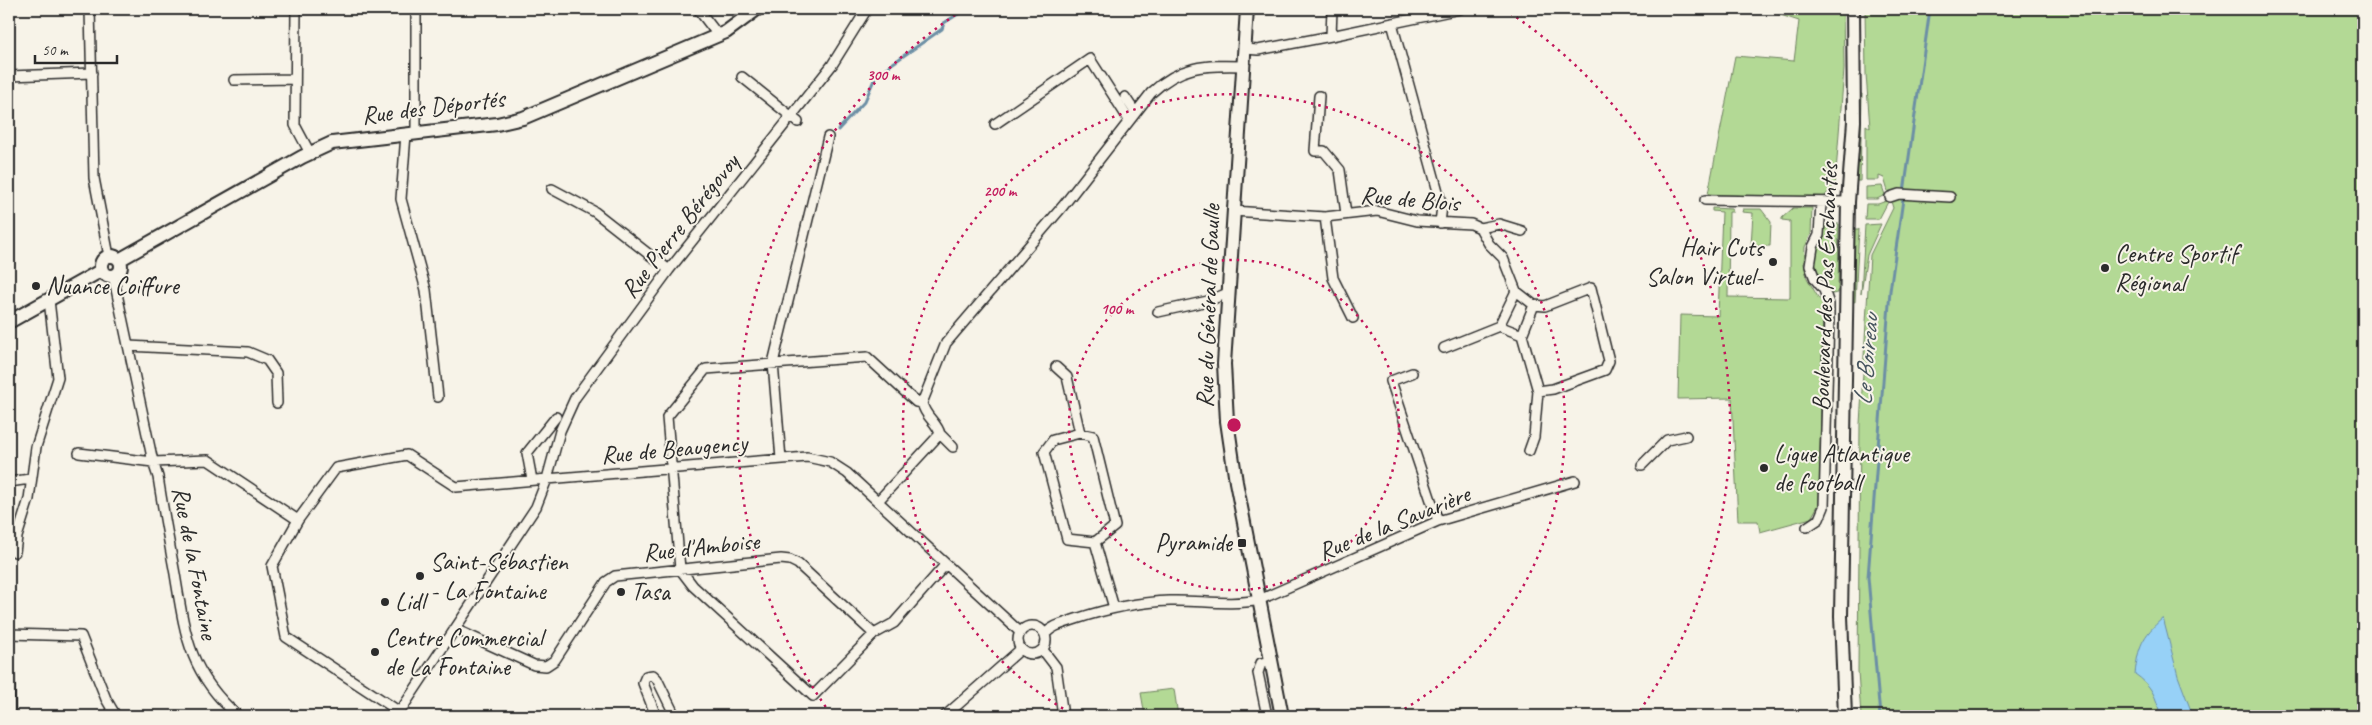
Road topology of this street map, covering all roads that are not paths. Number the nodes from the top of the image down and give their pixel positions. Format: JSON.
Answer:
{"nodes":[{"id":1,"x":90,"y":9,"type":"edge"},
{"id":2,"x":296,"y":9,"type":"edge"},
{"id":3,"x":416,"y":9,"type":"edge"},
{"id":4,"x":698,"y":9,"type":"edge"},
{"id":5,"x":757,"y":9,"type":"edge"},
{"id":6,"x":867,"y":9,"type":"edge"},
{"id":7,"x":1247,"y":9,"type":"edge"},
{"id":8,"x":1332,"y":9,"type":"edge"},
{"id":9,"x":1460,"y":9,"type":"edge"},
{"id":10,"x":1853,"y":9,"type":"edge"},
{"id":11,"x":1392,"y":23,"type":"junction"},
{"id":12,"x":718,"y":36,"type":"junction"},
{"id":13,"x":1331,"y":36,"type":"junction"},
{"id":14,"x":1245,"y":49,"type":"junction"},
{"id":15,"x":1243,"y":66,"type":"junction"},
{"id":16,"x":92,"y":73,"type":"junction"},
{"id":17,"x":9,"y":76,"type":"edge"},
{"id":18,"x":742,"y":77,"type":"dead end"},
{"id":19,"x":234,"y":80,"type":"dead end"},
{"id":20,"x":295,"y":80,"type":"junction"},
{"id":21,"x":1318,"y":96,"type":"dead end"},
{"id":22,"x":1126,"y":97,"type":"dead end"},
{"id":23,"x":1135,"y":112,"type":"junction"},
{"id":24,"x":794,"y":120,"type":"junction"},
{"id":25,"x":1129,"y":120,"type":"junction"},
{"id":26,"x":995,"y":124,"type":"dead end"},
{"id":27,"x":411,"y":133,"type":"junction"},
{"id":28,"x":828,"y":137,"type":"dead end"},
{"id":29,"x":310,"y":153,"type":"junction"},
{"id":30,"x":552,"y":189,"type":"dead end"},
{"id":31,"x":1895,"y":195,"type":"dead end"},
{"id":32,"x":1950,"y":197,"type":"dead end"},
{"id":33,"x":1705,"y":200,"type":"dead end"},
{"id":34,"x":1848,"y":202,"type":"junction"},
{"id":35,"x":1821,"y":203,"type":"junction"},
{"id":36,"x":1233,"y":211,"type":"junction"},
{"id":37,"x":1346,"y":214,"type":"junction"},
{"id":38,"x":1325,"y":217,"type":"junction"},
{"id":39,"x":1440,"y":223,"type":"junction"},
{"id":40,"x":1480,"y":228,"type":"junction"},
{"id":41,"x":1522,"y":231,"type":"dead end"},
{"id":42,"x":114,"y":258,"type":"junction"},
{"id":43,"x":669,"y":270,"type":"junction"},
{"id":44,"x":107,"y":273,"type":"junction"},
{"id":45,"x":1516,"y":292,"type":"junction"},
{"id":46,"x":1228,"y":293,"type":"junction"},
{"id":47,"x":50,"y":300,"type":"junction"},
{"id":48,"x":1534,"y":305,"type":"junction"},
{"id":49,"x":1158,"y":312,"type":"dead end"},
{"id":50,"x":1353,"y":318,"type":"dead end"},
{"id":51,"x":9,"y":321,"type":"edge"},
{"id":52,"x":1499,"y":326,"type":"junction"},
{"id":53,"x":1522,"y":335,"type":"junction"},
{"id":54,"x":128,"y":346,"type":"junction"},
{"id":55,"x":1444,"y":348,"type":"dead end"},
{"id":56,"x":773,"y":364,"type":"junction"},
{"id":57,"x":1056,"y":367,"type":"dead end"},
{"id":58,"x":1412,"y":373,"type":"dead end"},
{"id":59,"x":1538,"y":391,"type":"junction"},
{"id":60,"x":438,"y":397,"type":"dead end"},
{"id":61,"x":277,"y":403,"type":"dead end"},
{"id":62,"x":922,"y":403,"type":"junction"},
{"id":63,"x":556,"y":417,"type":"dead end"},
{"id":64,"x":1080,"y":433,"type":"junction"},
{"id":65,"x":940,"y":434,"type":"junction"},
{"id":66,"x":1686,"y":436,"type":"dead end"},
{"id":67,"x":953,"y":447,"type":"dead end"},
{"id":68,"x":1529,"y":451,"type":"dead end"},
{"id":69,"x":79,"y":453,"type":"dead end"},
{"id":70,"x":781,"y":459,"type":"junction"},
{"id":71,"x":153,"y":462,"type":"junction"},
{"id":72,"x":1642,"y":465,"type":"dead end"},
{"id":73,"x":670,"y":469,"type":"junction"},
{"id":74,"x":30,"y":479,"type":"junction"},
{"id":75,"x":532,"y":480,"type":"junction"},
{"id":76,"x":547,"y":480,"type":"junction"},
{"id":77,"x":1576,"y":481,"type":"dead end"},
{"id":78,"x":9,"y":482,"type":"edge"},
{"id":79,"x":878,"y":502,"type":"junction"},
{"id":80,"x":298,"y":520,"type":"junction"},
{"id":81,"x":1438,"y":521,"type":"junction"},
{"id":82,"x":1807,"y":527,"type":"dead end"},
{"id":83,"x":1095,"y":542,"type":"junction"},
{"id":84,"x":15,"y":552,"type":"dead end"},
{"id":85,"x":946,"y":564,"type":"junction"},
{"id":86,"x":680,"y":569,"type":"junction"},
{"id":87,"x":1259,"y":600,"type":"junction"},
{"id":88,"x":1114,"y":608,"type":"junction"},
{"id":89,"x":455,"y":629,"type":"junction"},
{"id":90,"x":1020,"y":632,"type":"junction"},
{"id":91,"x":9,"y":634,"type":"edge"},
{"id":92,"x":874,"y":634,"type":"junction"},
{"id":93,"x":1045,"y":634,"type":"junction"},
{"id":94,"x":1021,"y":649,"type":"junction"},
{"id":95,"x":1042,"y":650,"type":"junction"},
{"id":96,"x":9,"y":656,"type":"edge"},
{"id":97,"x":1271,"y":662,"type":"junction"},
{"id":98,"x":398,"y":714,"type":"edge"},
{"id":99,"x":10,"y":716,"type":"edge"},
{"id":100,"x":116,"y":716,"type":"edge"},
{"id":101,"x":238,"y":716,"type":"edge"},
{"id":102,"x":656,"y":716,"type":"edge"},
{"id":103,"x":675,"y":716,"type":"edge"},
{"id":104,"x":945,"y":716,"type":"edge"},
{"id":105,"x":1063,"y":716,"type":"edge"},
{"id":106,"x":1267,"y":716,"type":"edge"},
{"id":107,"x":1282,"y":716,"type":"edge"},
{"id":108,"x":1845,"y":716,"type":"edge"}],
"edges":[{"from":1,"to":16,"type":"street"},
{"from":2,"to":20,"type":"street"},
{"from":3,"to":27,"type":"street"},
{"from":4,"to":12,"type":"street"},
{"from":5,"to":12,"type":"street","name":"Rue des Déportés"},
{"from":6,"to":24,"type":"street","name":"Rue Pierre Bérégovoy"},
{"from":7,"to":14,"type":"street","name":"Rue du Général de Gaulle"},
{"from":8,"to":13,"type":"street"},
{"from":9,"to":11,"type":"street"},
{"from":10,"to":34,"type":"street","name":"Boulevard des Pas Enchantés"},
{"from":11,"to":13,"type":"street"},
{"from":11,"to":39,"type":"street"},
{"from":12,"to":27,"type":"street","name":"Rue des Déportés"},
{"from":13,"to":14,"type":"street"},
{"from":14,"to":15,"type":"street","name":"Rue du Général de Gaulle"},
{"from":15,"to":23,"type":"street"},
{"from":15,"to":36,"type":"street","name":"Rue du Général de Gaulle"},
{"from":16,"to":17,"type":"street"},
{"from":16,"to":42,"type":"street"},
{"from":18,"to":24,"type":"street"},
{"from":19,"to":20,"type":"street"},
{"from":20,"to":29,"type":"street"},
{"from":21,"to":37,"type":"street"},
{"from":22,"to":23,"type":"street"},
{"from":23,"to":25,"type":"street"},
{"from":24,"to":43,"type":"street","name":"Rue Pierre Bérégovoy"},
{"from":25,"to":26,"type":"street"},
{"from":25,"to":62,"type":"street"},
{"from":27,"to":29,"type":"street","name":"Rue des Déportés"},
{"from":27,"to":60,"type":"street"},
{"from":28,"to":56,"type":"street"},
{"from":29,"to":42,"type":"street","name":"Rue des Déportés"},
{"from":30,"to":43,"type":"street"},
{"from":31,"to":32,"type":"street"},
{"from":33,"to":35,"type":"street"},
{"from":34,"to":35,"type":"street"},
{"from":34,"to":108,"type":"street","name":"Boulevard des Pas Enchantés"},
{"from":35,"to":82,"type":"street","name":"Boulevard des Pas Enchantés"},
{"from":36,"to":38,"type":"street","name":"Rue de Blois"},
{"from":36,"to":46,"type":"street","name":"Rue du Général de Gaulle"},
{"from":37,"to":38,"type":"street","name":"Rue de Blois"},
{"from":37,"to":39,"type":"street","name":"Rue de Blois"},
{"from":38,"to":50,"type":"street"},
{"from":39,"to":40,"type":"street","name":"Rue de Blois"},
{"from":40,"to":41,"type":"street","name":"Rue de Blois"},
{"from":40,"to":45,"type":"street"},
{"from":42,"to":44,"type":"street"},
{"from":42,"to":44,"type":"street"},
{"from":43,"to":76,"type":"street","name":"Rue Pierre Bérégovoy"},
{"from":44,"to":47,"type":"street"},
{"from":44,"to":54,"type":"street","name":"Rue de la Fontaine"},
{"from":45,"to":48,"type":"street"},
{"from":45,"to":52,"type":"street"},
{"from":46,"to":49,"type":"street"},
{"from":46,"to":87,"type":"street","name":"Rue du Général de Gaulle"},
{"from":47,"to":51,"type":"street"},
{"from":47,"to":74,"type":"street"},
{"from":48,"to":53,"type":"street"},
{"from":48,"to":59,"type":"street"},
{"from":52,"to":53,"type":"street"},
{"from":52,"to":55,"type":"street"},
{"from":53,"to":59,"type":"street"},
{"from":54,"to":61,"type":"street"},
{"from":54,"to":71,"type":"street","name":"Rue de la Fontaine"},
{"from":56,"to":62,"type":"street"},
{"from":56,"to":70,"type":"street"},
{"from":56,"to":73,"type":"street"},
{"from":57,"to":64,"type":"street"},
{"from":58,"to":81,"type":"street"},
{"from":59,"to":68,"type":"street"},
{"from":62,"to":65,"type":"street"},
{"from":63,"to":75,"type":"street"},
{"from":64,"to":83,"type":"street"},
{"from":64,"to":83,"type":"street"},
{"from":65,"to":67,"type":"street"},
{"from":65,"to":79,"type":"street"},
{"from":66,"to":72,"type":"street"},
{"from":69,"to":71,"type":"street","name":"Rue de la Fontaine"},
{"from":70,"to":73,"type":"street","name":"Rue de Beaugency"},
{"from":70,"to":79,"type":"street","name":"Rue de Beaugency"},
{"from":71,"to":80,"type":"street"},
{"from":71,"to":101,"type":"street","name":"Rue de la Fontaine"},
{"from":73,"to":76,"type":"street","name":"Rue de Beaugency"},
{"from":73,"to":86,"type":"street"},
{"from":74,"to":78,"type":"street"},
{"from":74,"to":84,"type":"street"},
{"from":75,"to":76,"type":"street","name":"Rue de Beaugency"},
{"from":75,"to":80,"type":"street","name":"Rue de Beaugency"},
{"from":76,"to":89,"type":"street"},
{"from":77,"to":81,"type":"street","name":"Rue de la Savarière"},
{"from":79,"to":85,"type":"street","name":"Rue de Beaugency"},
{"from":80,"to":98,"type":"street","name":"Rue de Beaugency"},
{"from":81,"to":87,"type":"street","name":"Rue de la Savarière"},
{"from":83,"to":88,"type":"street"},
{"from":85,"to":90,"type":"street","name":"Rue de Beaugency"},
{"from":85,"to":92,"type":"street"},
{"from":86,"to":89,"type":"street","name":"Rue d'Amboise"},
{"from":86,"to":92,"type":"street","name":"Rue d'Amboise"},
{"from":86,"to":92,"type":"street"},
{"from":87,"to":88,"type":"street","name":"Rue de la Savarière"},
{"from":87,"to":97,"type":"street","name":"Rue du Général de Gaulle"},
{"from":88,"to":93,"type":"street","name":"Rue de la Savarière"},
{"from":89,"to":98,"type":"street"},
{"from":90,"to":93,"type":"street"},
{"from":90,"to":94,"type":"street"},
{"from":91,"to":100,"type":"street"},
{"from":93,"to":95,"type":"street"},
{"from":94,"to":95,"type":"street"},
{"from":94,"to":104,"type":"street"},
{"from":95,"to":105,"type":"street"},
{"from":96,"to":99,"type":"street"},
{"from":97,"to":106,"type":"street"},
{"from":97,"to":107,"type":"street","name":"Rue du Général de Gaulle"},
{"from":102,"to":103,"type":"street"}]}
